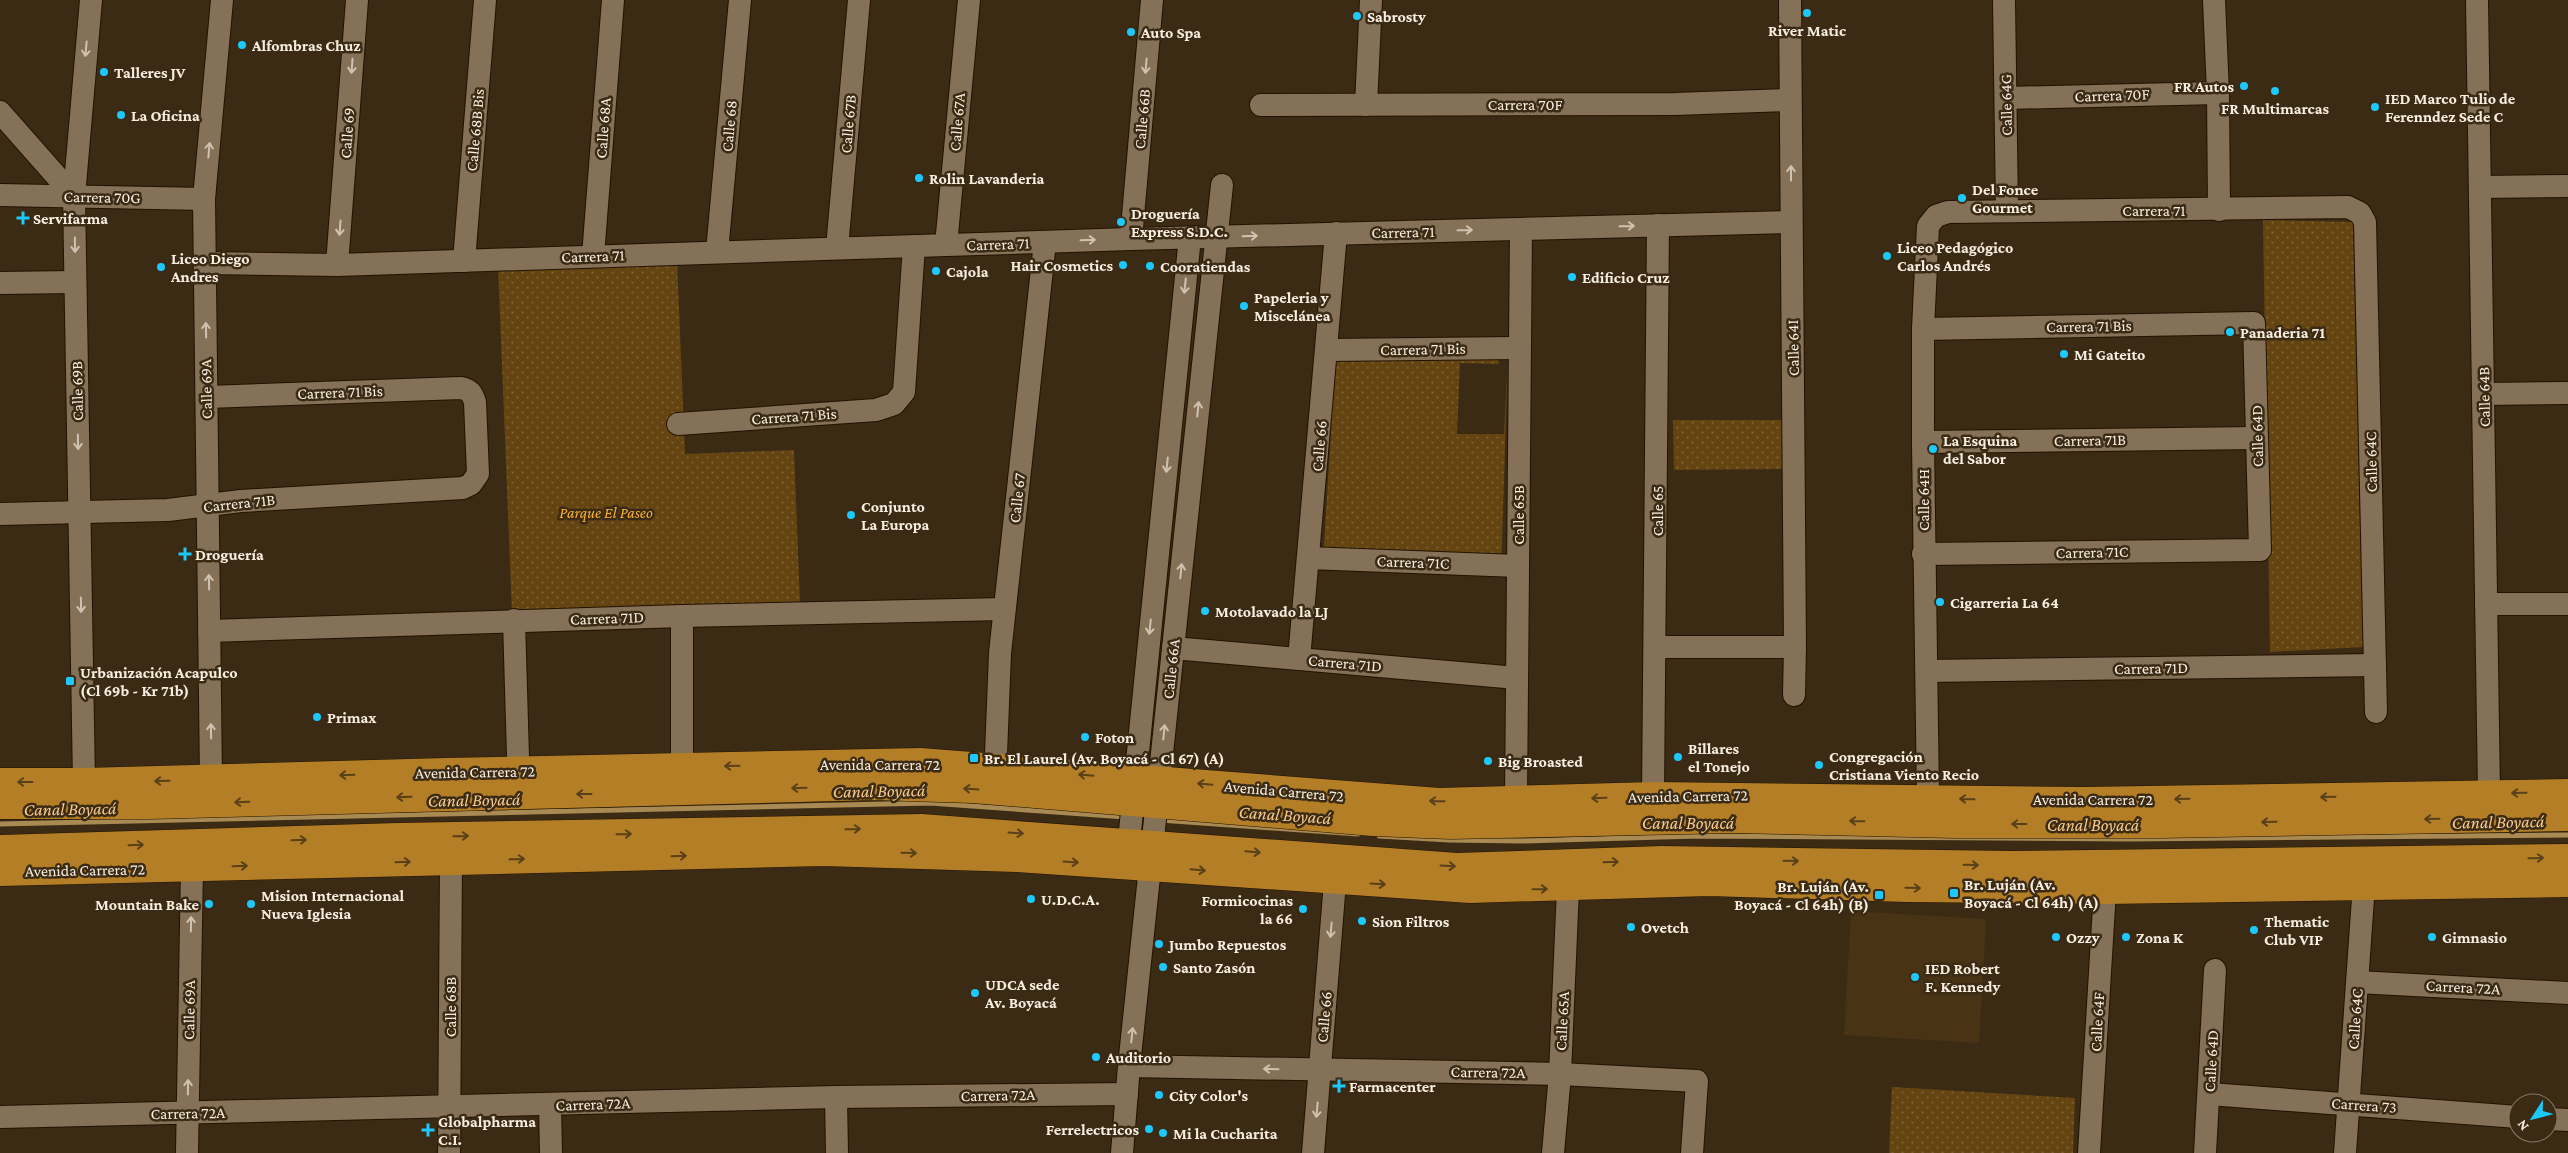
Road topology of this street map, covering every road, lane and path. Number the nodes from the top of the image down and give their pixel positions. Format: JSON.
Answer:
{"nodes":[{"id":1,"x":90,"y":0,"type":"edge"},
{"id":2,"x":222,"y":0,"type":"edge"},
{"id":3,"x":357,"y":0,"type":"edge"},
{"id":4,"x":485,"y":0,"type":"edge"},
{"id":5,"x":612,"y":0,"type":"edge"},
{"id":6,"x":740,"y":0,"type":"edge"},
{"id":7,"x":859,"y":0,"type":"edge"},
{"id":8,"x":969,"y":0,"type":"edge"},
{"id":9,"x":1152,"y":0,"type":"edge"},
{"id":10,"x":1371,"y":0,"type":"edge"},
{"id":11,"x":1790,"y":0,"type":"edge"},
{"id":12,"x":2004,"y":0,"type":"edge"},
{"id":13,"x":2214,"y":0,"type":"edge"},
{"id":14,"x":2477,"y":0,"type":"edge"},
{"id":15,"x":2218,"y":93,"type":"junction"},
{"id":16,"x":2006,"y":98,"type":"junction"},
{"id":17,"x":1790,"y":100,"type":"junction"},
{"id":18,"x":1366,"y":104,"type":"junction"},
{"id":19,"x":1260,"y":105,"type":"dead end"},
{"id":20,"x":0,"y":112,"type":"edge"},
{"id":21,"x":1222,"y":185,"type":"dead end"},
{"id":22,"x":2568,"y":186,"type":"edge"},
{"id":23,"x":2481,"y":187,"type":"junction"},
{"id":24,"x":0,"y":195,"type":"edge"},
{"id":25,"x":74,"y":196,"type":"junction"},
{"id":26,"x":204,"y":199,"type":"junction"},
{"id":27,"x":2007,"y":210,"type":"junction"},
{"id":28,"x":2219,"y":210,"type":"junction"},
{"id":29,"x":1948,"y":212,"type":"joint"},
{"id":30,"x":2360,"y":213,"type":"joint"},
{"id":31,"x":1791,"y":222,"type":"junction"},
{"id":32,"x":1658,"y":225,"type":"junction"},
{"id":33,"x":1521,"y":229,"type":"junction"},
{"id":34,"x":1336,"y":233,"type":"junction"},
{"id":35,"x":1190,"y":237,"type":"junction"},
{"id":36,"x":1216,"y":237,"type":"junction"},
{"id":37,"x":1131,"y":239,"type":"junction"},
{"id":38,"x":1044,"y":242,"type":"junction"},
{"id":39,"x":946,"y":245,"type":"junction"},
{"id":40,"x":914,"y":246,"type":"junction"},
{"id":41,"x":837,"y":248,"type":"junction"},
{"id":42,"x":718,"y":252,"type":"junction"},
{"id":43,"x":593,"y":256,"type":"junction"},
{"id":44,"x":464,"y":261,"type":"junction"},
{"id":45,"x":205,"y":263,"type":"junction"},
{"id":46,"x":337,"y":265,"type":"junction"},
{"id":47,"x":75,"y":282,"type":"junction"},
{"id":48,"x":0,"y":284,"type":"edge"},
{"id":49,"x":2254,"y":323,"type":"joint"},
{"id":50,"x":1923,"y":329,"type":"junction"},
{"id":51,"x":1519,"y":348,"type":"junction"},
{"id":52,"x":1327,"y":350,"type":"junction"},
{"id":53,"x":2568,"y":393,"type":"edge"},
{"id":54,"x":2484,"y":394,"type":"junction"},
{"id":55,"x":206,"y":397,"type":"junction"},
{"id":56,"x":678,"y":424,"type":"dead end"},
{"id":57,"x":2257,"y":438,"type":"junction"},
{"id":58,"x":1923,"y":442,"type":"junction"},
{"id":59,"x":475,"y":480,"type":"joint"},
{"id":60,"x":208,"y":506,"type":"junction"},
{"id":61,"x":79,"y":512,"type":"junction"},
{"id":62,"x":0,"y":514,"type":"edge"},
{"id":63,"x":2260,"y":550,"type":"joint"},
{"id":64,"x":1923,"y":554,"type":"junction"},
{"id":65,"x":1308,"y":558,"type":"junction"},
{"id":66,"x":1518,"y":566,"type":"junction"},
{"id":67,"x":2486,"y":604,"type":"junction"},
{"id":68,"x":2568,"y":604,"type":"edge"},
{"id":69,"x":1004,"y":609,"type":"junction"},
{"id":70,"x":682,"y":616,"type":"junction"},
{"id":71,"x":514,"y":620,"type":"junction"},
{"id":72,"x":210,"y":631,"type":"junction"},
{"id":73,"x":1656,"y":647,"type":"junction"},
{"id":74,"x":1796,"y":647,"type":"junction"},
{"id":75,"x":1173,"y":648,"type":"junction"},
{"id":76,"x":1299,"y":659,"type":"junction"},
{"id":77,"x":2375,"y":665,"type":"junction"},
{"id":78,"x":1927,"y":671,"type":"junction"},
{"id":79,"x":1518,"y":678,"type":"junction"},
{"id":80,"x":1794,"y":695,"type":"dead end"},
{"id":81,"x":2376,"y":712,"type":"dead end"},
{"id":82,"x":996,"y":754,"type":"dead end"},
{"id":83,"x":518,"y":757,"type":"dead end"},
{"id":84,"x":682,"y":767,"type":"junction"},
{"id":85,"x":601,"y":769,"type":"junction"},
{"id":86,"x":211,"y":780,"type":"junction"},
{"id":87,"x":0,"y":782,"type":"edge"},
{"id":88,"x":84,"y":782,"type":"junction"},
{"id":89,"x":2489,"y":793,"type":"junction"},
{"id":90,"x":2568,"y":793,"type":"edge"},
{"id":91,"x":636,"y":794,"type":"junction"},
{"id":92,"x":1653,"y":796,"type":"junction"},
{"id":93,"x":1772,"y":796,"type":"junction"},
{"id":94,"x":1928,"y":798,"type":"junction"},
{"id":95,"x":2230,"y":798,"type":"junction"},
{"id":96,"x":1516,"y":800,"type":"junction"},
{"id":97,"x":0,"y":805,"type":"edge"},
{"id":98,"x":41,"y":805,"type":"junction"},
{"id":99,"x":2568,"y":817,"type":"edge"},
{"id":100,"x":1810,"y":820,"type":"junction"},
{"id":101,"x":1143,"y":823,"type":"junction"},
{"id":102,"x":2196,"y":824,"type":"junction"},
{"id":103,"x":104,"y":846,"type":"junction"},
{"id":104,"x":0,"y":849,"type":"edge"},
{"id":105,"x":2568,"y":858,"type":"edge"},
{"id":106,"x":2504,"y":859,"type":"junction"},
{"id":107,"x":1752,"y":860,"type":"junction"},
{"id":108,"x":450,"y":861,"type":"junction"},
{"id":109,"x":1843,"y":862,"type":"junction"},
{"id":110,"x":192,"y":868,"type":"junction"},
{"id":111,"x":43,"y":871,"type":"junction"},
{"id":112,"x":0,"y":872,"type":"edge"},
{"id":113,"x":1335,"y":882,"type":"junction"},
{"id":114,"x":1710,"y":882,"type":"junction"},
{"id":115,"x":2568,"y":882,"type":"edge"},
{"id":116,"x":2461,"y":883,"type":"junction"},
{"id":117,"x":2364,"y":884,"type":"junction"},
{"id":118,"x":1880,"y":887,"type":"junction"},
{"id":119,"x":1568,"y":888,"type":"junction"},
{"id":120,"x":2105,"y":890,"type":"junction"},
{"id":121,"x":2216,"y":970,"type":"dead end"},
{"id":122,"x":2357,"y":982,"type":"junction"},
{"id":123,"x":2568,"y":993,"type":"edge"},
{"id":124,"x":1129,"y":1066,"type":"junction"},
{"id":125,"x":1320,"y":1070,"type":"junction"},
{"id":126,"x":1560,"y":1074,"type":"junction"},
{"id":127,"x":1127,"y":1094,"type":"junction"},
{"id":128,"x":2209,"y":1094,"type":"junction"},
{"id":129,"x":836,"y":1097,"type":"junction"},
{"id":130,"x":2348,"y":1104,"type":"junction"},
{"id":131,"x":550,"y":1105,"type":"junction"},
{"id":132,"x":449,"y":1106,"type":"junction"},
{"id":133,"x":188,"y":1113,"type":"junction"},
{"id":134,"x":2508,"y":1115,"type":"edge"},
{"id":135,"x":0,"y":1117,"type":"edge"},
{"id":136,"x":187,"y":1153,"type":"edge"},
{"id":137,"x":449,"y":1153,"type":"edge"},
{"id":138,"x":551,"y":1153,"type":"edge"},
{"id":139,"x":837,"y":1153,"type":"edge"},
{"id":140,"x":1122,"y":1153,"type":"edge"},
{"id":141,"x":1313,"y":1153,"type":"edge"},
{"id":142,"x":1553,"y":1153,"type":"edge"},
{"id":143,"x":1692,"y":1153,"type":"edge"},
{"id":144,"x":2088,"y":1153,"type":"edge"},
{"id":145,"x":2205,"y":1153,"type":"edge"},
{"id":146,"x":2345,"y":1153,"type":"edge"}],
"edges":[{"from":1,"to":25,"type":"street","name":"Calle 69B","one_way":true},
{"from":26,"to":2,"type":"street","name":"Calle 69A","one_way":true},
{"from":3,"to":46,"type":"street","name":"Calle 69","one_way":true},
{"from":4,"to":44,"type":"street","name":"Calle 68B Bis"},
{"from":5,"to":43,"type":"street","name":"Calle 68A"},
{"from":6,"to":42,"type":"street","name":"Calle 68"},
{"from":7,"to":41,"type":"street","name":"Calle 67B"},
{"from":8,"to":39,"type":"street","name":"Calle 67A"},
{"from":9,"to":37,"type":"street","name":"Calle 66B","one_way":true},
{"from":10,"to":18,"type":"street"},
{"from":11,"to":17,"type":"street","name":"Calle 64I"},
{"from":12,"to":16,"type":"street","name":"Calle 64G"},
{"from":13,"to":15,"type":"street"},
{"from":14,"to":23,"type":"street","name":"Calle 64B"},
{"from":15,"to":16,"type":"street","name":"Carrera 70F"},
{"from":15,"to":28,"type":"street"},
{"from":16,"to":27,"type":"street","name":"Calle 64G"},
{"from":17,"to":18,"type":"street","name":"Carrera 70F"},
{"from":31,"to":17,"type":"street","name":"Calle 64I","one_way":true},
{"from":18,"to":19,"type":"street","name":"Carrera 70F"},
{"from":20,"to":25,"type":"street"},
{"from":21,"to":36,"type":"street","name":"Calle 66A"},
{"from":22,"to":23,"type":"street"},
{"from":23,"to":54,"type":"street","name":"Calle 64B"},
{"from":24,"to":25,"type":"street","name":"Carrera 70G"},
{"from":25,"to":26,"type":"street","name":"Carrera 70G"},
{"from":25,"to":47,"type":"street","name":"Calle 69B","one_way":true},
{"from":26,"to":45,"type":"street","name":"Calle 69A"},
{"from":27,"to":28,"type":"street","name":"Carrera 71"},
{"from":27,"to":29,"type":"street","name":"Carrera 71"},
{"from":28,"to":30,"type":"street","name":"Carrera 71"},
{"from":29,"to":50,"type":"street","name":"Calle 64H"},
{"from":30,"to":77,"type":"street","name":"Calle 64C"},
{"from":31,"to":32,"type":"street","name":"Carrera 71"},
{"from":31,"to":74,"type":"street","name":"Calle 64I"},
{"from":33,"to":32,"type":"street","name":"Carrera 71","one_way":true},
{"from":32,"to":73,"type":"street","name":"Calle 65"},
{"from":34,"to":33,"type":"street","name":"Carrera 71","one_way":true},
{"from":33,"to":51,"type":"street","name":"Calle 65B"},
{"from":36,"to":34,"type":"street","name":"Carrera 71","one_way":true},
{"from":34,"to":52,"type":"street","name":"Calle 66"},
{"from":35,"to":36,"type":"street","name":"Carrera 71"},
{"from":35,"to":37,"type":"street","name":"Carrera 71"},
{"from":35,"to":101,"type":"street","name":"Calle 66A","one_way":true},
{"from":75,"to":36,"type":"street","name":"Calle 66A","one_way":true},
{"from":38,"to":37,"type":"street","name":"Carrera 71","one_way":true},
{"from":38,"to":39,"type":"street","name":"Carrera 71"},
{"from":38,"to":69,"type":"street","name":"Calle 67"},
{"from":39,"to":40,"type":"street","name":"Carrera 71"},
{"from":40,"to":41,"type":"street","name":"Carrera 71"},
{"from":40,"to":56,"type":"street","name":"Carrera 71 Bis"},
{"from":41,"to":42,"type":"street","name":"Carrera 71"},
{"from":42,"to":43,"type":"street","name":"Carrera 71"},
{"from":43,"to":44,"type":"street","name":"Carrera 71"},
{"from":44,"to":46,"type":"street","name":"Carrera 71"},
{"from":45,"to":46,"type":"street","name":"Carrera 71"},
{"from":55,"to":45,"type":"street","name":"Calle 69A","one_way":true},
{"from":47,"to":48,"type":"street"},
{"from":47,"to":61,"type":"street","name":"Calle 69B","one_way":true},
{"from":49,"to":50,"type":"street","name":"Carrera 71 Bis"},
{"from":49,"to":57,"type":"street","name":"Calle 64D"},
{"from":50,"to":58,"type":"street","name":"Calle 64H"},
{"from":51,"to":52,"type":"street","name":"Carrera 71 Bis"},
{"from":51,"to":66,"type":"street","name":"Calle 65B"},
{"from":52,"to":65,"type":"street","name":"Calle 66"},
{"from":53,"to":54,"type":"street"},
{"from":54,"to":67,"type":"street","name":"Calle 64B"},
{"from":55,"to":59,"type":"street","name":"Carrera 71 Bis"},
{"from":55,"to":60,"type":"street","name":"Calle 69A"},
{"from":57,"to":58,"type":"street","name":"Carrera 71B"},
{"from":57,"to":63,"type":"street","name":"Calle 64D"},
{"from":58,"to":64,"type":"street","name":"Calle 64H"},
{"from":59,"to":60,"type":"street","name":"Carrera 71B"},
{"from":60,"to":61,"type":"street","name":"Carrera 71B"},
{"from":72,"to":60,"type":"street","name":"Calle 69A","one_way":true},
{"from":61,"to":62,"type":"street","name":"Carrera 71B"},
{"from":61,"to":88,"type":"street","name":"Calle 69B","one_way":true},
{"from":63,"to":64,"type":"street","name":"Carrera 71C"},
{"from":64,"to":78,"type":"street","name":"Calle 64H"},
{"from":65,"to":66,"type":"street","name":"Carrera 71C"},
{"from":65,"to":76,"type":"street","name":"Calle 66"},
{"from":66,"to":79,"type":"street","name":"Calle 65B"},
{"from":67,"to":68,"type":"street"},
{"from":67,"to":89,"type":"street","name":"Calle 64B"},
{"from":69,"to":70,"type":"street","name":"Carrera 71D"},
{"from":69,"to":82,"type":"street","name":"Calle 67"},
{"from":70,"to":71,"type":"street","name":"Carrera 71D"},
{"from":70,"to":84,"type":"street"},
{"from":71,"to":72,"type":"street","name":"Carrera 71D"},
{"from":71,"to":83,"type":"street"},
{"from":86,"to":72,"type":"street","name":"Calle 69A","one_way":true},
{"from":73,"to":74,"type":"street"},
{"from":73,"to":92,"type":"street","name":"Calle 65"},
{"from":74,"to":80,"type":"street","name":"Calle 64I"},
{"from":75,"to":76,"type":"street","name":"Carrera 71D"},
{"from":101,"to":75,"type":"street","name":"Calle 66A","one_way":true},
{"from":76,"to":79,"type":"street","name":"Carrera 71D"},
{"from":77,"to":78,"type":"street","name":"Carrera 71D"},
{"from":77,"to":81,"type":"street","name":"Calle 64C"},
{"from":78,"to":94,"type":"street","name":"Calle 64H"},
{"from":79,"to":96,"type":"street","name":"Calle 65B"},
{"from":84,"to":85,"type":"highway","name":"Avenida Carrera 72"},
{"from":101,"to":84,"type":"highway","name":"Avenida Carrera 72","one_way":true},
{"from":85,"to":86,"type":"highway","name":"Avenida Carrera 72","one_way":true},
{"from":85,"to":91,"type":"highway"},
{"from":86,"to":88,"type":"highway","name":"Avenida Carrera 72","one_way":true},
{"from":88,"to":87,"type":"highway","name":"Avenida Carrera 72","one_way":true},
{"from":88,"to":98,"type":"highway"},
{"from":90,"to":89,"type":"highway","name":"Avenida Carrera 72","one_way":true},
{"from":89,"to":95,"type":"highway","name":"Avenida Carrera 72","one_way":true},
{"from":91,"to":98,"type":"highway","name":"Avenida Carrera 72","one_way":true},
{"from":101,"to":91,"type":"highway","name":"Avenida Carrera 72","one_way":true},
{"from":92,"to":93,"type":"highway","name":"Avenida Carrera 72"},
{"from":92,"to":96,"type":"highway","name":"Avenida Carrera 72","one_way":true},
{"from":93,"to":94,"type":"highway","name":"Avenida Carrera 72"},
{"from":93,"to":100,"type":"highway"},
{"from":95,"to":94,"type":"highway","name":"Avenida Carrera 72","one_way":true},
{"from":95,"to":102,"type":"highway"},
{"from":96,"to":101,"type":"highway","name":"Avenida Carrera 72","one_way":true},
{"from":97,"to":98,"type":"highway","name":"Avenida Carrera 72"},
{"from":99,"to":102,"type":"highway","name":"Avenida Carrera 72","one_way":true},
{"from":100,"to":101,"type":"highway","name":"Avenida Carrera 72"},
{"from":102,"to":100,"type":"highway","name":"Avenida Carrera 72","one_way":true},
{"from":103,"to":101,"type":"highway","name":"Avenida Carrera 72","one_way":true},
{"from":101,"to":107,"type":"highway","name":"Avenida Carrera 72","one_way":true},
{"from":108,"to":101,"type":"highway","name":"Avenida Carrera 72","one_way":true},
{"from":101,"to":113,"type":"highway","name":"Avenida Carrera 72","one_way":true},
{"from":124,"to":101,"type":"street","name":"Calle 66A","one_way":true},
{"from":103,"to":104,"type":"highway","name":"Avenida Carrera 72"},
{"from":103,"to":111,"type":"highway"},
{"from":106,"to":105,"type":"highway","name":"Avenida Carrera 72","one_way":true},
{"from":109,"to":106,"type":"highway","name":"Avenida Carrera 72","one_way":true},
{"from":106,"to":116,"type":"highway"},
{"from":107,"to":109,"type":"highway","name":"Avenida Carrera 72","one_way":true},
{"from":107,"to":114,"type":"highway"},
{"from":110,"to":108,"type":"highway","name":"Avenida Carrera 72","one_way":true},
{"from":108,"to":132,"type":"street","name":"Calle 68B"},
{"from":109,"to":118,"type":"highway"},
{"from":110,"to":111,"type":"highway","name":"Avenida Carrera 72"},
{"from":133,"to":110,"type":"street","name":"Calle 69A","one_way":true},
{"from":111,"to":112,"type":"highway","name":"Avenida Carrera 72"},
{"from":113,"to":119,"type":"highway","name":"Avenida Carrera 72","one_way":true},
{"from":113,"to":125,"type":"street","name":"Calle 66","one_way":true},
{"from":114,"to":118,"type":"highway","name":"Avenida Carrera 72"},
{"from":114,"to":119,"type":"highway","name":"Avenida Carrera 72"},
{"from":115,"to":116,"type":"highway","name":"Avenida Carrera 72"},
{"from":116,"to":117,"type":"highway","name":"Avenida Carrera 72"},
{"from":117,"to":120,"type":"highway","name":"Avenida Carrera 72"},
{"from":117,"to":122,"type":"street","name":"Calle 64C"},
{"from":118,"to":120,"type":"highway","name":"Avenida Carrera 72","one_way":true},
{"from":119,"to":126,"type":"street","name":"Calle 65A"},
{"from":120,"to":144,"type":"street","name":"Calle 64F"},
{"from":121,"to":128,"type":"street","name":"Calle 64D"},
{"from":122,"to":123,"type":"street","name":"Carrera 72A"},
{"from":122,"to":130,"type":"street","name":"Calle 64C"},
{"from":125,"to":124,"type":"street","name":"Carrera 72A","one_way":true},
{"from":124,"to":127,"type":"street","name":"Calle 66A"},
{"from":125,"to":126,"type":"street","name":"Carrera 72A"},
{"from":125,"to":141,"type":"street","name":"Calle 66","one_way":true},
{"from":126,"to":142,"type":"street","name":"Calle 65A"},
{"from":126,"to":143,"type":"street","name":"Carrera 72A"},
{"from":127,"to":129,"type":"street","name":"Carrera 72A"},
{"from":127,"to":140,"type":"street","name":"Calle 66A"},
{"from":128,"to":130,"type":"street","name":"Carrera 73"},
{"from":128,"to":145,"type":"street","name":"Calle 64D"},
{"from":129,"to":131,"type":"street","name":"Carrera 72A"},
{"from":129,"to":139,"type":"street"},
{"from":130,"to":134,"type":"street","name":"Carrera 73"},
{"from":130,"to":146,"type":"street","name":"Calle 64C"},
{"from":131,"to":132,"type":"street","name":"Carrera 72A"},
{"from":131,"to":138,"type":"street"},
{"from":132,"to":133,"type":"street","name":"Carrera 72A"},
{"from":132,"to":137,"type":"street","name":"Calle 68B"},
{"from":133,"to":135,"type":"street","name":"Carrera 72A"},
{"from":133,"to":136,"type":"street","name":"Calle 69A"}]}
